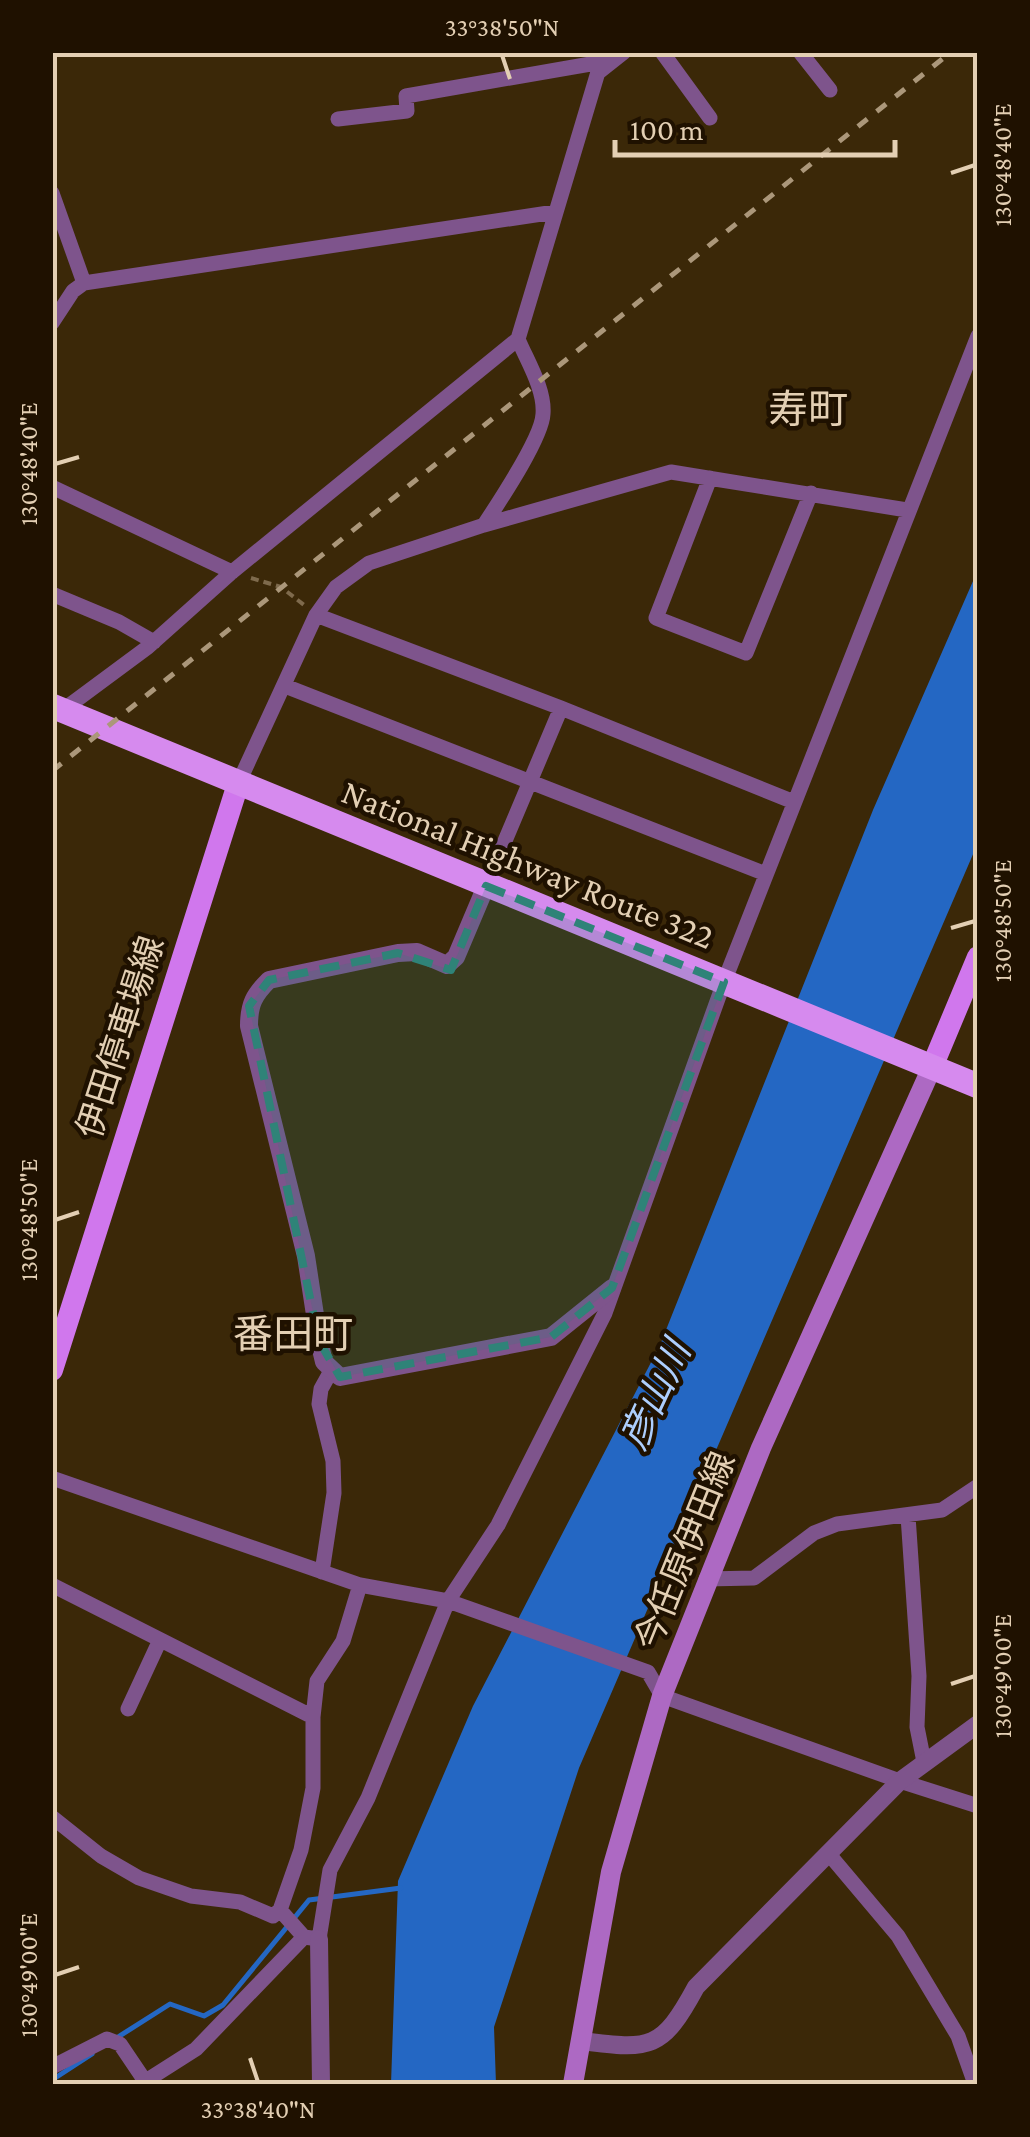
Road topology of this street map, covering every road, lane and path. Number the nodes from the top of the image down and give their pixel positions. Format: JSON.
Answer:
{"nodes":[{"id":1,"x":624,"y":52,"type":"edge"},
{"id":2,"x":662,"y":52,"type":"edge"},
{"id":3,"x":800,"y":52,"type":"edge"},
{"id":4,"x":602,"y":62,"type":"edge"},
{"id":5,"x":830,"y":90,"type":"dead end"},
{"id":6,"x":710,"y":118,"type":"dead end"},
{"id":7,"x":338,"y":119,"type":"dead end"},
{"id":8,"x":52,"y":193,"type":"edge"},
{"id":9,"x":555,"y":212,"type":"junction"},
{"id":10,"x":84,"y":283,"type":"junction"},
{"id":11,"x":52,"y":322,"type":"edge"},
{"id":12,"x":978,"y":336,"type":"edge"},
{"id":13,"x":518,"y":339,"type":"junction"},
{"id":14,"x":710,"y":478,"type":"junction"},
{"id":15,"x":52,"y":488,"type":"edge"},
{"id":16,"x":810,"y":494,"type":"junction"},
{"id":17,"x":907,"y":510,"type":"junction"},
{"id":18,"x":484,"y":525,"type":"junction"},
{"id":19,"x":232,"y":572,"type":"junction"},
{"id":20,"x":52,"y":594,"type":"edge"},
{"id":21,"x":316,"y":615,"type":"junction"},
{"id":22,"x":154,"y":642,"type":"junction"},
{"id":23,"x":285,"y":686,"type":"junction"},
{"id":24,"x":58,"y":708,"type":"edge"},
{"id":25,"x":561,"y":708,"type":"junction"},
{"id":26,"x":530,"y":782,"type":"junction"},
{"id":27,"x":238,"y":784,"type":"junction"},
{"id":28,"x":794,"y":802,"type":"junction"},
{"id":29,"x":766,"y":874,"type":"junction"},
{"id":30,"x":486,"y":886,"type":"junction"},
{"id":31,"x":978,"y":957,"type":"edge"},
{"id":32,"x":734,"y":985,"type":"junction"},
{"id":33,"x":932,"y":1067,"type":"junction"},
{"id":34,"x":978,"y":1086,"type":"edge"},
{"id":35,"x":612,"y":1288,"type":"junction"},
{"id":36,"x":52,"y":1370,"type":"edge"},
{"id":37,"x":332,"y":1371,"type":"junction"},
{"id":38,"x":52,"y":1478,"type":"edge"},
{"id":39,"x":978,"y":1486,"type":"edge"},
{"id":40,"x":908,"y":1516,"type":"junction"},
{"id":41,"x":322,"y":1572,"type":"junction"},
{"id":42,"x":706,"y":1580,"type":"junction"},
{"id":43,"x":360,"y":1585,"type":"junction"},
{"id":44,"x":52,"y":1586,"type":"edge"},
{"id":45,"x":454,"y":1604,"type":"junction"},
{"id":46,"x":160,"y":1640,"type":"junction"},
{"id":47,"x":662,"y":1696,"type":"junction"},
{"id":48,"x":128,"y":1709,"type":"dead end"},
{"id":49,"x":314,"y":1717,"type":"junction"},
{"id":50,"x":978,"y":1724,"type":"edge"},
{"id":51,"x":924,"y":1762,"type":"junction"},
{"id":52,"x":900,"y":1781,"type":"junction"},
{"id":53,"x":978,"y":1806,"type":"edge"},
{"id":54,"x":52,"y":1816,"type":"edge"},
{"id":55,"x":828,"y":1853,"type":"junction"},
{"id":56,"x":281,"y":1912,"type":"junction"},
{"id":57,"x":307,"y":1935,"type":"junction"},
{"id":58,"x":582,"y":2041,"type":"junction"},
{"id":59,"x":52,"y":2068,"type":"edge"},
{"id":60,"x":145,"y":2084,"type":"edge"},
{"id":61,"x":321,"y":2084,"type":"edge"},
{"id":62,"x":573,"y":2084,"type":"edge"},
{"id":63,"x":975,"y":2084,"type":"edge"}],
"edges":[{"from":1,"to":4,"type":"street"},
{"from":2,"to":6,"type":"street"},
{"from":3,"to":5,"type":"street"},
{"from":4,"to":7,"type":"street"},
{"from":4,"to":9,"type":"street"},
{"from":8,"to":10,"type":"street"},
{"from":9,"to":10,"type":"street"},
{"from":9,"to":13,"type":"street"},
{"from":10,"to":11,"type":"street"},
{"from":12,"to":17,"type":"street"},
{"from":13,"to":18,"type":"street"},
{"from":13,"to":19,"type":"street"},
{"from":14,"to":16,"type":"street"},
{"from":14,"to":16,"type":"street"},
{"from":14,"to":18,"type":"street"},
{"from":15,"to":19,"type":"street"},
{"from":16,"to":17,"type":"street"},
{"from":17,"to":28,"type":"street"},
{"from":18,"to":21,"type":"street"},
{"from":19,"to":21,"type":"path"},
{"from":19,"to":22,"type":"street"},
{"from":20,"to":22,"type":"street"},
{"from":21,"to":23,"type":"street"},
{"from":21,"to":25,"type":"street"},
{"from":22,"to":24,"type":"street"},
{"from":23,"to":26,"type":"street"},
{"from":23,"to":27,"type":"street"},
{"from":24,"to":27,"type":"highway","name":"National Highway Route 322"},
{"from":25,"to":26,"type":"street"},
{"from":25,"to":28,"type":"street"},
{"from":26,"to":29,"type":"street"},
{"from":26,"to":30,"type":"street"},
{"from":27,"to":30,"type":"highway","name":"National Highway Route 322"},
{"from":27,"to":36,"type":"main road","name":"伊田停車場線"},
{"from":28,"to":29,"type":"street"},
{"from":29,"to":32,"type":"street"},
{"from":30,"to":32,"type":"highway","name":"National Highway Route 322"},
{"from":30,"to":37,"type":"street"},
{"from":31,"to":33,"type":"main road"},
{"from":32,"to":33,"type":"highway","name":"National Highway Route 322"},
{"from":32,"to":35,"type":"street"},
{"from":33,"to":34,"type":"highway","name":"National Highway Route 322"},
{"from":33,"to":42,"type":"main road","name":"今任原伊田線"},
{"from":35,"to":37,"type":"street"},
{"from":35,"to":45,"type":"street"},
{"from":37,"to":41,"type":"street"},
{"from":38,"to":41,"type":"street"},
{"from":39,"to":40,"type":"street"},
{"from":40,"to":42,"type":"street"},
{"from":40,"to":51,"type":"street"},
{"from":41,"to":43,"type":"street"},
{"from":42,"to":47,"type":"main road","name":"今任原伊田線"},
{"from":43,"to":45,"type":"street"},
{"from":43,"to":49,"type":"street"},
{"from":44,"to":46,"type":"street"},
{"from":45,"to":47,"type":"street"},
{"from":45,"to":57,"type":"street"},
{"from":46,"to":48,"type":"street"},
{"from":46,"to":49,"type":"street"},
{"from":47,"to":52,"type":"street"},
{"from":47,"to":58,"type":"main road","name":"今任原伊田線"},
{"from":49,"to":56,"type":"street"},
{"from":50,"to":51,"type":"street"},
{"from":51,"to":52,"type":"street"},
{"from":52,"to":53,"type":"street"},
{"from":52,"to":55,"type":"street"},
{"from":54,"to":56,"type":"street"},
{"from":55,"to":58,"type":"street"},
{"from":55,"to":63,"type":"street"},
{"from":56,"to":57,"type":"street"},
{"from":57,"to":60,"type":"street"},
{"from":57,"to":61,"type":"street"},
{"from":58,"to":62,"type":"main road","name":"今任原伊田線"},
{"from":59,"to":60,"type":"street"}]}
